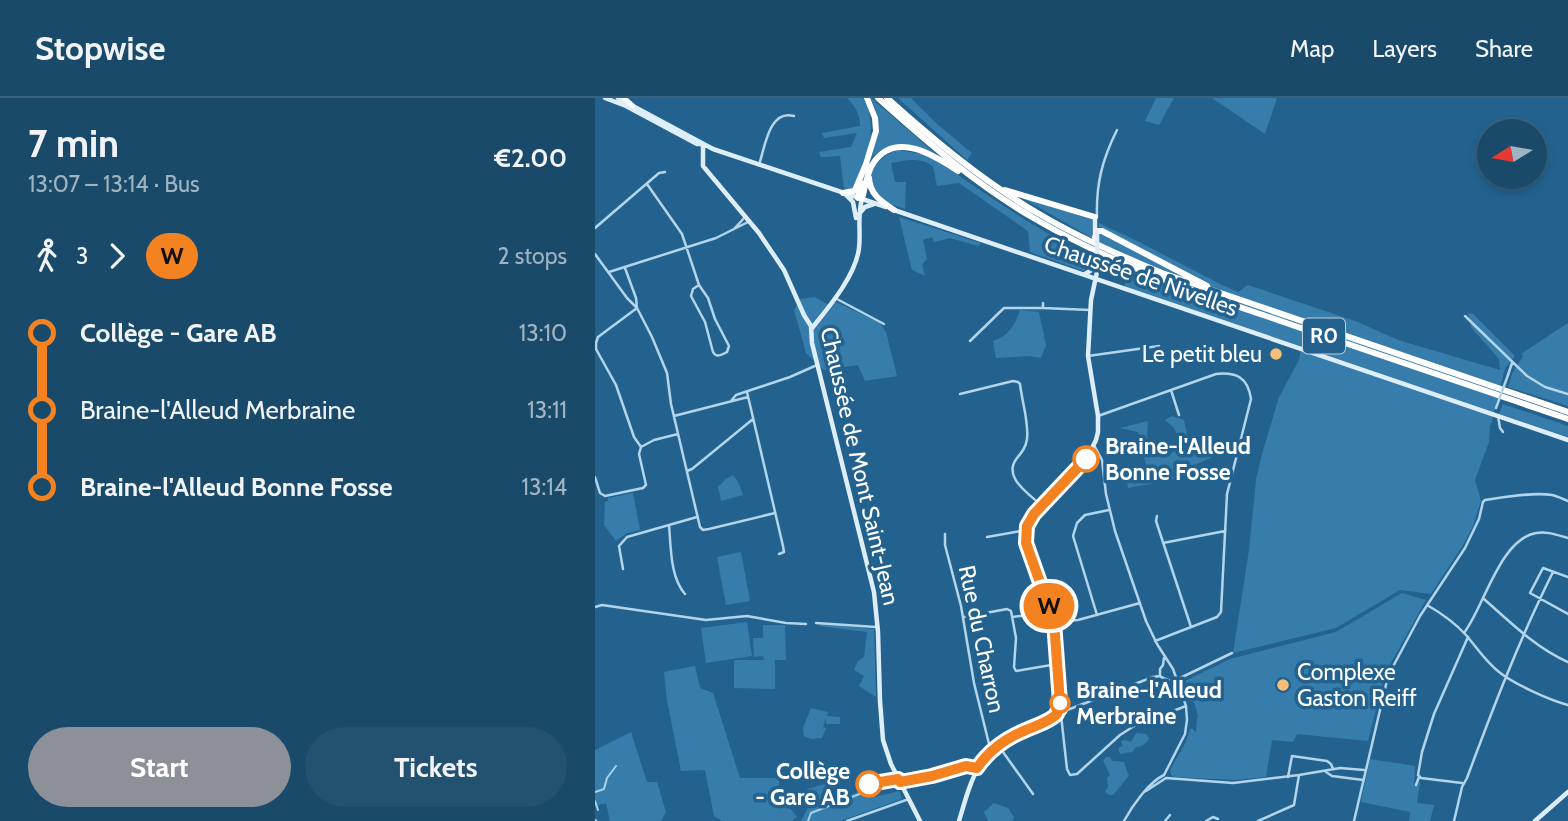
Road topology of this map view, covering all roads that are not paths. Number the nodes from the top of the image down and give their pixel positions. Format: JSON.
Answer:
{"nodes":[{"id":1,"x":605,"y":98,"type":"edge"},
{"id":2,"x":621,"y":98,"type":"edge"},
{"id":3,"x":867,"y":98,"type":"edge"},
{"id":4,"x":878,"y":98,"type":"edge"},
{"id":5,"x":887,"y":98,"type":"edge"},
{"id":6,"x":893,"y":98,"type":"edge"},
{"id":7,"x":633,"y":106,"type":"joint"},
{"id":8,"x":904,"y":113,"type":"junction"},
{"id":9,"x":794,"y":116,"type":"dead end"},
{"id":10,"x":1117,"y":130,"type":"dead end"},
{"id":11,"x":703,"y":144,"type":"junction"},
{"id":12,"x":866,"y":164,"type":"junction"},
{"id":13,"x":759,"y":165,"type":"junction"},
{"id":14,"x":665,"y":172,"type":"dead end"},
{"id":15,"x":966,"y":172,"type":"junction"},
{"id":16,"x":869,"y":173,"type":"junction"},
{"id":17,"x":647,"y":184,"type":"junction"},
{"id":18,"x":999,"y":188,"type":"junction"},
{"id":19,"x":843,"y":193,"type":"junction"},
{"id":20,"x":860,"y":198,"type":"junction"},
{"id":21,"x":876,"y":204,"type":"junction"},
{"id":22,"x":855,"y":209,"type":"junction"},
{"id":23,"x":894,"y":210,"type":"junction"},
{"id":24,"x":859,"y":215,"type":"junction"},
{"id":25,"x":748,"y":219,"type":"junction"},
{"id":26,"x":1096,"y":219,"type":"junction"},
{"id":27,"x":859,"y":226,"type":"junction"},
{"id":28,"x":595,"y":228,"type":"edge"},
{"id":29,"x":1095,"y":234,"type":"junction"},
{"id":30,"x":687,"y":247,"type":"junction"},
{"id":31,"x":595,"y":254,"type":"edge"},
{"id":32,"x":1096,"y":262,"type":"junction"},
{"id":33,"x":625,"y":268,"type":"junction"},
{"id":34,"x":609,"y":272,"type":"junction"},
{"id":35,"x":1084,"y":275,"type":"junction"},
{"id":36,"x":1095,"y":279,"type":"junction"},
{"id":37,"x":699,"y":285,"type":"junction"},
{"id":38,"x":1215,"y":291,"type":"junction"},
{"id":39,"x":835,"y":298,"type":"junction"},
{"id":40,"x":637,"y":308,"type":"junction"},
{"id":41,"x":1090,"y":310,"type":"junction"},
{"id":42,"x":1465,"y":316,"type":"dead end"},
{"id":43,"x":884,"y":324,"type":"dead end"},
{"id":44,"x":812,"y":329,"type":"junction"},
{"id":45,"x":596,"y":336,"type":"edge"},
{"id":46,"x":970,"y":341,"type":"dead end"},
{"id":47,"x":1159,"y":346,"type":"dead end"},
{"id":48,"x":1088,"y":356,"type":"junction"},
{"id":49,"x":1512,"y":363,"type":"junction"},
{"id":50,"x":818,"y":364,"type":"junction"},
{"id":51,"x":1171,"y":390,"type":"junction"},
{"id":52,"x":747,"y":392,"type":"junction"},
{"id":53,"x":960,"y":394,"type":"dead end"},
{"id":54,"x":1568,"y":394,"type":"edge"},
{"id":55,"x":748,"y":397,"type":"junction"},
{"id":56,"x":731,"y":401,"type":"junction"},
{"id":57,"x":1568,"y":412,"type":"edge"},
{"id":58,"x":1496,"y":413,"type":"junction"},
{"id":59,"x":1179,"y":415,"type":"dead end"},
{"id":60,"x":674,"y":416,"type":"junction"},
{"id":61,"x":1098,"y":416,"type":"junction"},
{"id":62,"x":753,"y":419,"type":"junction"},
{"id":63,"x":1568,"y":419,"type":"edge"},
{"id":64,"x":1503,"y":432,"type":"dead end"},
{"id":65,"x":678,"y":434,"type":"junction"},
{"id":66,"x":1568,"y":440,"type":"edge"},
{"id":67,"x":1094,"y":445,"type":"junction"},
{"id":68,"x":641,"y":447,"type":"junction"},
{"id":69,"x":687,"y":471,"type":"junction"},
{"id":70,"x":595,"y":477,"type":"edge"},
{"id":71,"x":1568,"y":500,"type":"edge"},
{"id":72,"x":1041,"y":505,"type":"junction"},
{"id":73,"x":1109,"y":510,"type":"junction"},
{"id":74,"x":775,"y":513,"type":"junction"},
{"id":75,"x":1157,"y":516,"type":"dead end"},
{"id":76,"x":697,"y":517,"type":"junction"},
{"id":77,"x":669,"y":525,"type":"junction"},
{"id":78,"x":1027,"y":530,"type":"junction"},
{"id":79,"x":1225,"y":531,"type":"junction"},
{"id":80,"x":945,"y":534,"type":"dead end"},
{"id":81,"x":987,"y":537,"type":"dead end"},
{"id":82,"x":1568,"y":538,"type":"edge"},
{"id":83,"x":1163,"y":543,"type":"junction"},
{"id":84,"x":779,"y":554,"type":"dead end"},
{"id":85,"x":623,"y":569,"type":"dead end"},
{"id":86,"x":1553,"y":572,"type":"junction"},
{"id":87,"x":1568,"y":577,"type":"edge"},
{"id":88,"x":685,"y":594,"type":"dead end"},
{"id":89,"x":1484,"y":598,"type":"junction"},
{"id":90,"x":1539,"y":600,"type":"junction"},
{"id":91,"x":1140,"y":603,"type":"junction"},
{"id":92,"x":1427,"y":605,"type":"junction"},
{"id":93,"x":595,"y":607,"type":"edge"},
{"id":94,"x":1568,"y":614,"type":"edge"},
{"id":95,"x":1029,"y":615,"type":"dead end"},
{"id":96,"x":1097,"y":615,"type":"junction"},
{"id":97,"x":964,"y":617,"type":"junction"},
{"id":98,"x":1012,"y":617,"type":"junction"},
{"id":99,"x":1054,"y":622,"type":"junction"},
{"id":100,"x":816,"y":623,"type":"dead end"},
{"id":101,"x":806,"y":624,"type":"dead end"},
{"id":102,"x":878,"y":627,"type":"junction"},
{"id":103,"x":1191,"y":627,"type":"junction"},
{"id":104,"x":1464,"y":633,"type":"junction"},
{"id":105,"x":1525,"y":634,"type":"junction"},
{"id":106,"x":1468,"y":637,"type":"junction"},
{"id":107,"x":1155,"y":641,"type":"junction"},
{"id":108,"x":1232,"y":653,"type":"dead end"},
{"id":109,"x":1163,"y":654,"type":"junction"},
{"id":110,"x":1568,"y":662,"type":"edge"},
{"id":111,"x":1057,"y":664,"type":"junction"},
{"id":112,"x":1163,"y":665,"type":"junction"},
{"id":113,"x":1171,"y":666,"type":"junction"},
{"id":114,"x":1174,"y":673,"type":"junction"},
{"id":115,"x":1160,"y":674,"type":"junction"},
{"id":116,"x":1506,"y":677,"type":"junction"},
{"id":117,"x":1169,"y":679,"type":"junction"},
{"id":118,"x":1177,"y":681,"type":"junction"},
{"id":119,"x":1568,"y":705,"type":"edge"},
{"id":120,"x":1186,"y":706,"type":"junction"},
{"id":121,"x":1060,"y":713,"type":"junction"},
{"id":122,"x":995,"y":747,"type":"junction"},
{"id":123,"x":977,"y":768,"type":"junction"},
{"id":124,"x":1333,"y":769,"type":"junction"},
{"id":125,"x":1325,"y":771,"type":"junction"},
{"id":126,"x":1365,"y":771,"type":"junction"},
{"id":127,"x":1299,"y":775,"type":"junction"},
{"id":128,"x":1288,"y":777,"type":"junction"},
{"id":129,"x":1419,"y":777,"type":"junction"},
{"id":130,"x":1163,"y":778,"type":"junction"},
{"id":131,"x":1363,"y":780,"type":"junction"},
{"id":132,"x":900,"y":782,"type":"junction"},
{"id":133,"x":1464,"y":783,"type":"junction"},
{"id":134,"x":1416,"y":785,"type":"dead end"},
{"id":135,"x":1568,"y":792,"type":"edge"},
{"id":136,"x":1033,"y":794,"type":"dead end"},
{"id":137,"x":909,"y":799,"type":"junction"},
{"id":138,"x":1170,"y":815,"type":"dead end"},
{"id":139,"x":1218,"y":819,"type":"dead end"},
{"id":140,"x":847,"y":821,"type":"edge"},
{"id":141,"x":921,"y":821,"type":"edge"},
{"id":142,"x":959,"y":821,"type":"edge"},
{"id":143,"x":1124,"y":821,"type":"edge"},
{"id":144,"x":1165,"y":821,"type":"edge"},
{"id":145,"x":1206,"y":821,"type":"edge"},
{"id":146,"x":1258,"y":821,"type":"edge"},
{"id":147,"x":1354,"y":821,"type":"edge"},
{"id":148,"x":1454,"y":821,"type":"edge"},
{"id":149,"x":1535,"y":821,"type":"edge"}],
"edges":[{"from":1,"to":11,"type":"main road","name":"Chaussée de Nivelles"},
{"from":2,"to":7,"type":"main road"},
{"from":3,"to":12,"type":"highway"},
{"from":4,"to":15,"type":"highway","number":"R0"},
{"from":5,"to":8,"type":"highway","number":"R0"},
{"from":6,"to":8,"type":"highway"},
{"from":7,"to":11,"type":"main road","name":"Chaussée de Nivelles"},
{"from":8,"to":18,"type":"highway","number":"R0"},
{"from":9,"to":13,"type":"street"},
{"from":10,"to":26,"type":"street"},
{"from":11,"to":13,"type":"main road","name":"Chaussée de Nivelles"},
{"from":11,"to":25,"type":"main road","name":"Chaussée de Mont Saint-Jean"},
{"from":12,"to":19,"type":"highway"},
{"from":12,"to":20,"type":"highway"},
{"from":13,"to":19,"type":"main road","name":"Chaussée de Nivelles"},
{"from":14,"to":17,"type":"street"},
{"from":15,"to":16,"type":"highway"},
{"from":15,"to":63,"type":"highway","number":"R0"},
{"from":16,"to":20,"type":"highway"},
{"from":16,"to":23,"type":"highway"},
{"from":17,"to":28,"type":"street"},
{"from":17,"to":30,"type":"street"},
{"from":18,"to":26,"type":"highway"},
{"from":18,"to":38,"type":"highway","number":"R0"},
{"from":19,"to":20,"type":"main road","name":"Chaussée de Nivelles"},
{"from":19,"to":22,"type":"main road"},
{"from":20,"to":21,"type":"main road","name":"Chaussée de Nivelles"},
{"from":20,"to":22,"type":"main road"},
{"from":20,"to":24,"type":"main road"},
{"from":21,"to":23,"type":"main road","name":"Chaussée de Nivelles"},
{"from":21,"to":24,"type":"main road"},
{"from":22,"to":27,"type":"main road"},
{"from":23,"to":35,"type":"main road","name":"Chaussée de Nivelles"},
{"from":24,"to":27,"type":"main road"},
{"from":25,"to":30,"type":"street"},
{"from":25,"to":44,"type":"main road","name":"Chaussée de Mont Saint-Jean"},
{"from":26,"to":29,"type":"main road"},
{"from":27,"to":39,"type":"main road"},
{"from":29,"to":32,"type":"main road","bridge":true},
{"from":29,"to":38,"type":"highway"},
{"from":30,"to":33,"type":"street"},
{"from":30,"to":37,"type":"street"},
{"from":31,"to":34,"type":"street"},
{"from":32,"to":35,"type":"main road"},
{"from":32,"to":36,"type":"main road"},
{"from":33,"to":34,"type":"street"},
{"from":33,"to":40,"type":"street"},
{"from":34,"to":40,"type":"street"},
{"from":35,"to":36,"type":"main road","name":"Chaussée de Nivelles"},
{"from":36,"to":41,"type":"main road"},
{"from":36,"to":58,"type":"main road","name":"Chaussée de Nivelles"},
{"from":37,"to":37,"type":"street"},
{"from":38,"to":57,"type":"highway","number":"R0"},
{"from":39,"to":43,"type":"street"},
{"from":39,"to":44,"type":"main road"},
{"from":40,"to":45,"type":"street"},
{"from":40,"to":60,"type":"street"},
{"from":41,"to":46,"type":"street"},
{"from":41,"to":48,"type":"main road"},
{"from":42,"to":49,"type":"street"},
{"from":44,"to":50,"type":"main road","name":"Chaussée de Mont Saint-Jean"},
{"from":45,"to":68,"type":"street"},
{"from":47,"to":48,"type":"street"},
{"from":48,"to":61,"type":"main road"},
{"from":49,"to":54,"type":"street"},
{"from":49,"to":58,"type":"street","bridge":true},
{"from":50,"to":52,"type":"street"},
{"from":50,"to":102,"type":"main road","name":"Chaussée de Mont Saint-Jean"},
{"from":51,"to":59,"type":"street"},
{"from":51,"to":61,"type":"street"},
{"from":51,"to":79,"type":"street"},
{"from":52,"to":55,"type":"street"},
{"from":52,"to":56,"type":"street"},
{"from":53,"to":72,"type":"street"},
{"from":55,"to":56,"type":"street"},
{"from":55,"to":62,"type":"street"},
{"from":56,"to":60,"type":"street"},
{"from":58,"to":64,"type":"street"},
{"from":58,"to":66,"type":"main road","name":"Chaussée de Nivelles"},
{"from":60,"to":65,"type":"street"},
{"from":61,"to":67,"type":"main road"},
{"from":62,"to":69,"type":"street"},
{"from":62,"to":74,"type":"street"},
{"from":65,"to":68,"type":"street"},
{"from":65,"to":69,"type":"street"},
{"from":67,"to":72,"type":"main road"},
{"from":67,"to":73,"type":"street"},
{"from":68,"to":70,"type":"street"},
{"from":69,"to":76,"type":"street"},
{"from":71,"to":92,"type":"street"},
{"from":72,"to":78,"type":"main road"},
{"from":73,"to":91,"type":"street"},
{"from":73,"to":96,"type":"street"},
{"from":74,"to":76,"type":"street"},
{"from":74,"to":84,"type":"street"},
{"from":75,"to":83,"type":"street"},
{"from":76,"to":77,"type":"street"},
{"from":77,"to":85,"type":"street"},
{"from":77,"to":88,"type":"street"},
{"from":78,"to":81,"type":"street"},
{"from":78,"to":99,"type":"main road"},
{"from":79,"to":83,"type":"street"},
{"from":79,"to":103,"type":"street"},
{"from":80,"to":97,"type":"street","name":"Rue du Charron"},
{"from":82,"to":89,"type":"street"},
{"from":83,"to":103,"type":"street"},
{"from":86,"to":87,"type":"street"},
{"from":86,"to":90,"type":"street"},
{"from":86,"to":90,"type":"street"},
{"from":89,"to":104,"type":"street"},
{"from":89,"to":105,"type":"street"},
{"from":90,"to":94,"type":"street"},
{"from":90,"to":105,"type":"street"},
{"from":91,"to":96,"type":"street"},
{"from":91,"to":107,"type":"street"},
{"from":92,"to":104,"type":"street"},
{"from":92,"to":126,"type":"street"},
{"from":93,"to":101,"type":"street"},
{"from":95,"to":98,"type":"street"},
{"from":96,"to":99,"type":"street"},
{"from":97,"to":98,"type":"street"},
{"from":97,"to":122,"type":"street","name":"Rue du Charron"},
{"from":98,"to":111,"type":"street"},
{"from":99,"to":111,"type":"main road"},
{"from":100,"to":102,"type":"street"},
{"from":102,"to":132,"type":"main road","name":"Chaussée de Mont Saint-Jean"},
{"from":103,"to":107,"type":"street"},
{"from":104,"to":106,"type":"street"},
{"from":105,"to":110,"type":"street"},
{"from":105,"to":116,"type":"street"},
{"from":106,"to":116,"type":"street"},
{"from":106,"to":129,"type":"street"},
{"from":107,"to":109,"type":"street"},
{"from":108,"to":118,"type":"street"},
{"from":109,"to":112,"type":"street"},
{"from":109,"to":113,"type":"street"},
{"from":111,"to":121,"type":"main road"},
{"from":112,"to":113,"type":"street"},
{"from":112,"to":115,"type":"street"},
{"from":113,"to":114,"type":"street"},
{"from":114,"to":117,"type":"street"},
{"from":114,"to":118,"type":"street"},
{"from":115,"to":117,"type":"street"},
{"from":115,"to":121,"type":"street"},
{"from":116,"to":119,"type":"street"},
{"from":116,"to":133,"type":"street"},
{"from":117,"to":118,"type":"street"},
{"from":118,"to":120,"type":"street"},
{"from":120,"to":121,"type":"street"},
{"from":120,"to":130,"type":"street"},
{"from":121,"to":122,"type":"main road"},
{"from":122,"to":123,"type":"main road"},
{"from":122,"to":136,"type":"street","name":"Rue du Charron"},
{"from":123,"to":132,"type":"street"},
{"from":123,"to":142,"type":"main road"},
{"from":124,"to":125,"type":"street"},
{"from":124,"to":126,"type":"street"},
{"from":124,"to":128,"type":"street"},
{"from":125,"to":127,"type":"street"},
{"from":125,"to":131,"type":"street"},
{"from":126,"to":131,"type":"street"},
{"from":127,"to":128,"type":"street"},
{"from":127,"to":146,"type":"street"},
{"from":128,"to":130,"type":"street"},
{"from":129,"to":133,"type":"street"},
{"from":129,"to":134,"type":"street"},
{"from":130,"to":143,"type":"street"},
{"from":131,"to":147,"type":"street"},
{"from":132,"to":137,"type":"main road","name":"Chaussée de Mont Saint-Jean"},
{"from":133,"to":148,"type":"street"},
{"from":135,"to":149,"type":"main road"},
{"from":137,"to":140,"type":"street"},
{"from":137,"to":141,"type":"main road","name":"Chaussée de Mont Saint-Jean"},
{"from":138,"to":144,"type":"street"},
{"from":139,"to":145,"type":"street"}]}
